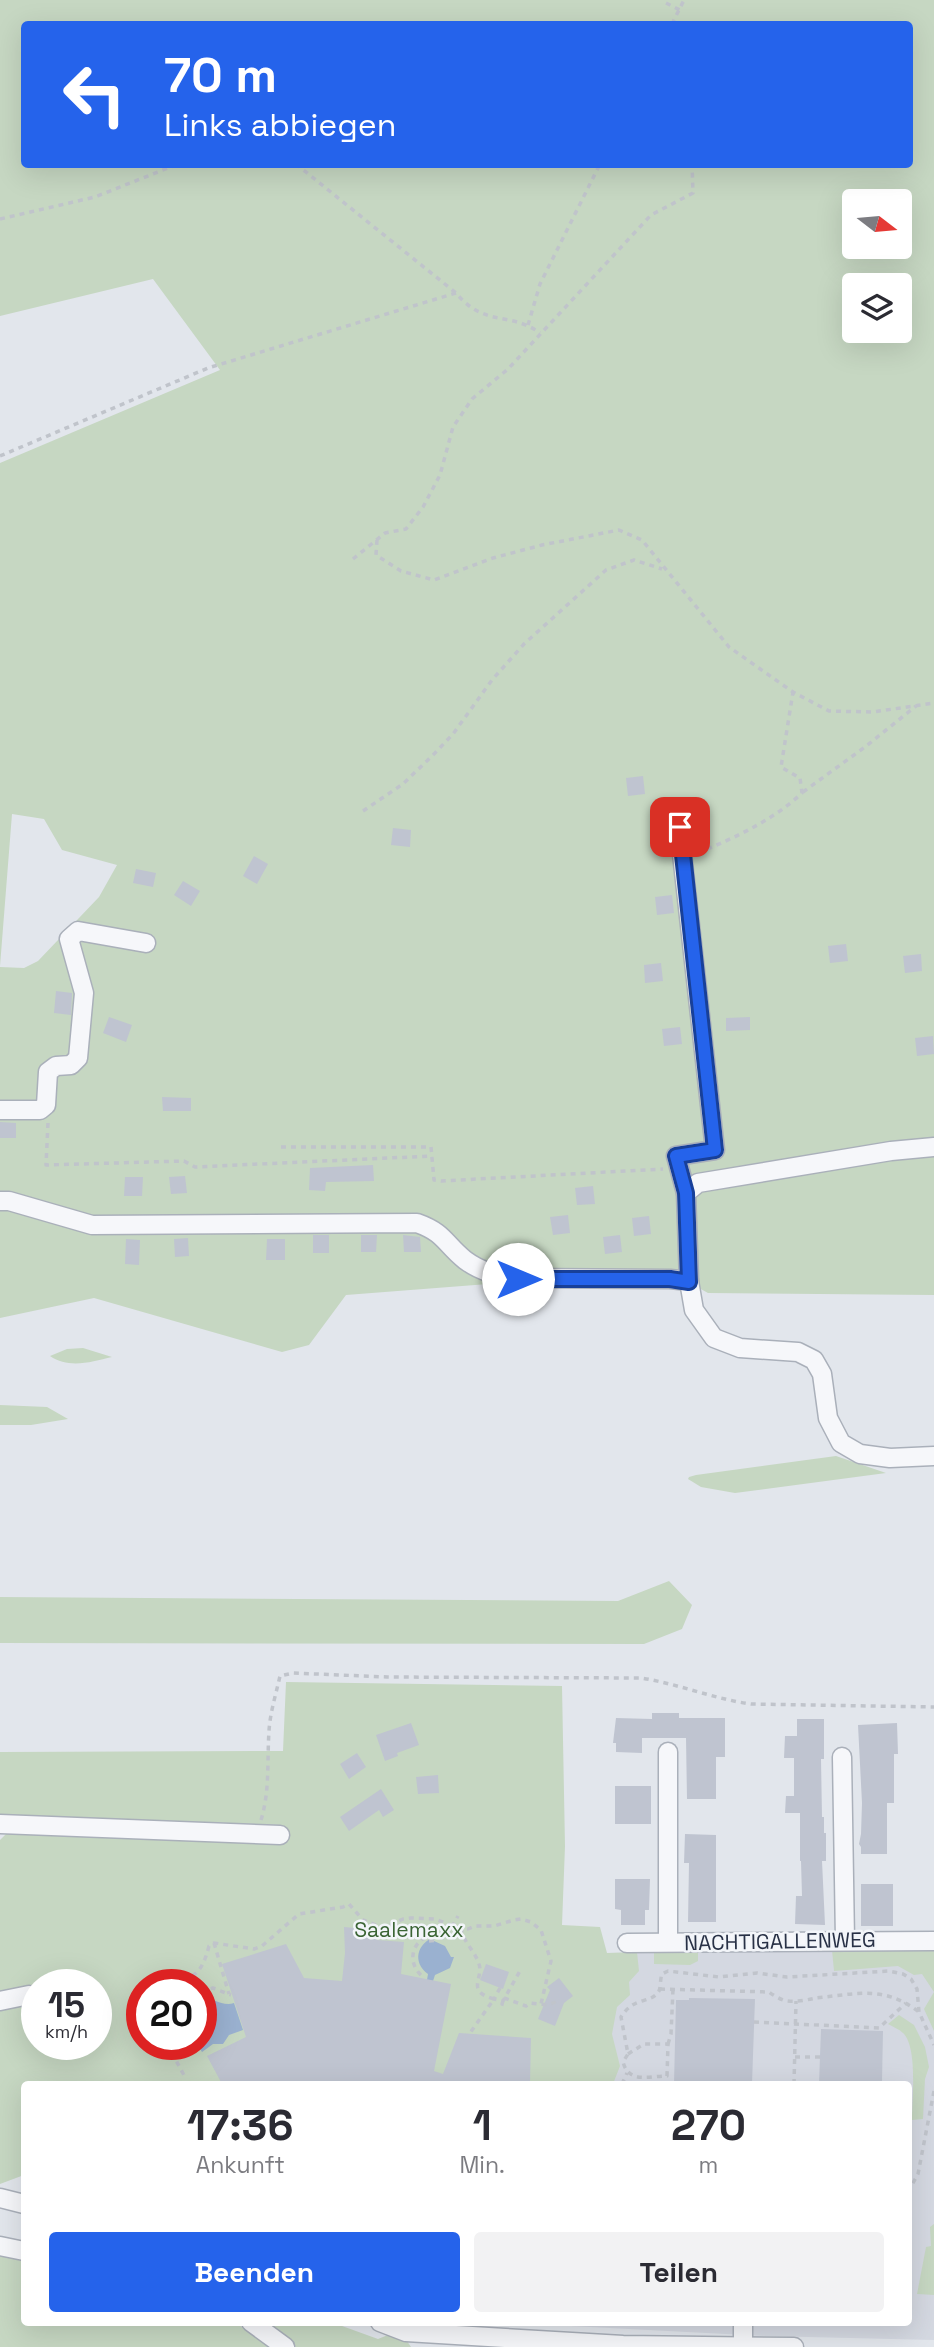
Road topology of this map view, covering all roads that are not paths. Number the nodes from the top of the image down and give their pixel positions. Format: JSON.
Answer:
{"nodes":[{"id":1,"x":680,"y":827,"type":"dead end"},
{"id":2,"x":146,"y":943,"type":"dead end"},
{"id":3,"x":0,"y":1110,"type":"edge"},
{"id":4,"x":934,"y":1147,"type":"edge"},
{"id":5,"x":686,"y":1193,"type":"junction"},
{"id":6,"x":0,"y":1201,"type":"edge"},
{"id":7,"x":689,"y":1282,"type":"junction"},
{"id":8,"x":934,"y":1456,"type":"edge"},
{"id":9,"x":667,"y":1752,"type":"dead end"},
{"id":10,"x":839,"y":1766,"type":"dead end"},
{"id":11,"x":0,"y":1824,"type":"edge"},
{"id":12,"x":280,"y":1835,"type":"dead end"},
{"id":13,"x":845,"y":1940,"type":"junction"},
{"id":14,"x":934,"y":1941,"type":"edge"},
{"id":15,"x":668,"y":1942,"type":"junction"},
{"id":16,"x":626,"y":1943,"type":"dead end"},
{"id":17,"x":21,"y":1997,"type":"edge"},
{"id":18,"x":0,"y":2001,"type":"edge"},
{"id":19,"x":0,"y":2198,"type":"edge"},
{"id":20,"x":21,"y":2203,"type":"edge"},
{"id":21,"x":0,"y":2246,"type":"edge"},
{"id":22,"x":21,"y":2250,"type":"edge"},
{"id":23,"x":256,"y":2326,"type":"edge"},
{"id":24,"x":391,"y":2326,"type":"edge"},
{"id":25,"x":743,"y":2326,"type":"edge"},
{"id":26,"x":743,"y":2345,"type":"junction"},
{"id":27,"x":285,"y":2347,"type":"edge"},
{"id":28,"x":794,"y":2347,"type":"edge"}],
"edges":[{"from":1,"to":5,"type":"street"},
{"from":2,"to":3,"type":"street"},
{"from":4,"to":5,"type":"street"},
{"from":5,"to":7,"type":"street"},
{"from":6,"to":7,"type":"street"},
{"from":7,"to":8,"type":"street"},
{"from":9,"to":15,"type":"street"},
{"from":10,"to":13,"type":"street"},
{"from":11,"to":12,"type":"street"},
{"from":13,"to":14,"type":"street","name":"NACHTIGALLENWEG"},
{"from":13,"to":15,"type":"street","name":"NACHTIGALLENWEG"},
{"from":15,"to":16,"type":"street","name":"NACHTIGALLENWEG"},
{"from":17,"to":18,"type":"street"},
{"from":19,"to":20,"type":"street"},
{"from":21,"to":22,"type":"street"},
{"from":23,"to":27,"type":"street"},
{"from":24,"to":26,"type":"street"},
{"from":25,"to":26,"type":"street"},
{"from":26,"to":28,"type":"street"}]}
